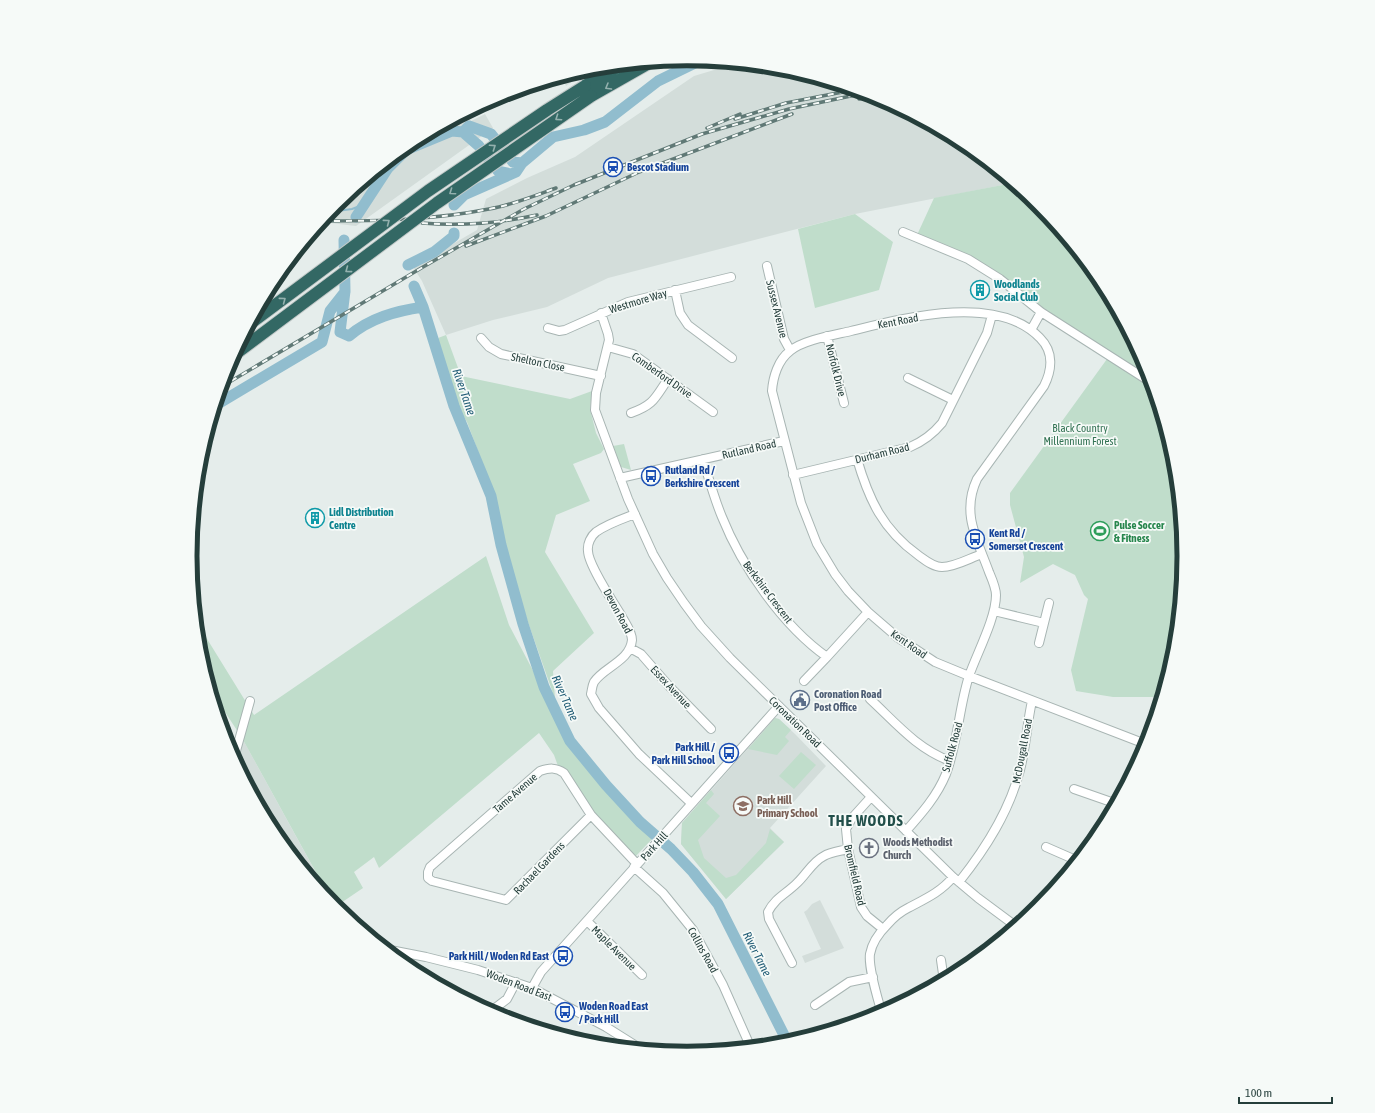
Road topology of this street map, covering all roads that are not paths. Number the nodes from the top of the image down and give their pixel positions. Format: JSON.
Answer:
{"nodes":[{"id":1,"x":637,"y":69,"type":"edge"},
{"id":2,"x":612,"y":72,"type":"edge"},
{"id":3,"x":588,"y":91,"type":"junction"},
{"id":4,"x":903,"y":232,"type":"dead end"},
{"id":5,"x":767,"y":266,"type":"dead end"},
{"id":6,"x":731,"y":277,"type":"dead end"},
{"id":7,"x":675,"y":290,"type":"junction"},
{"id":8,"x":1041,"y":312,"type":"junction"},
{"id":9,"x":601,"y":313,"type":"junction"},
{"id":10,"x":992,"y":315,"type":"junction"},
{"id":11,"x":260,"y":316,"type":"edge"},
{"id":12,"x":548,"y":328,"type":"dead end"},
{"id":13,"x":1031,"y":330,"type":"junction"},
{"id":14,"x":827,"y":336,"type":"junction"},
{"id":15,"x":481,"y":338,"type":"dead end"},
{"id":16,"x":608,"y":347,"type":"junction"},
{"id":17,"x":244,"y":349,"type":"edge"},
{"id":18,"x":790,"y":350,"type":"junction"},
{"id":19,"x":732,"y":358,"type":"dead end"},
{"id":20,"x":600,"y":376,"type":"junction"},
{"id":21,"x":908,"y":378,"type":"dead end"},
{"id":22,"x":1144,"y":378,"type":"edge"},
{"id":23,"x":668,"y":379,"type":"junction"},
{"id":24,"x":953,"y":400,"type":"junction"},
{"id":25,"x":844,"y":403,"type":"dead end"},
{"id":26,"x":713,"y":412,"type":"dead end"},
{"id":27,"x":631,"y":413,"type":"dead end"},
{"id":28,"x":784,"y":441,"type":"junction"},
{"id":29,"x":703,"y":459,"type":"junction"},
{"id":30,"x":857,"y":460,"type":"junction"},
{"id":31,"x":793,"y":475,"type":"junction"},
{"id":32,"x":620,"y":478,"type":"junction"},
{"id":33,"x":634,"y":514,"type":"junction"},
{"id":34,"x":982,"y":554,"type":"junction"},
{"id":35,"x":1049,"y":603,"type":"dead end"},
{"id":36,"x":994,"y":611,"type":"junction"},
{"id":37,"x":868,"y":612,"type":"junction"},
{"id":38,"x":1044,"y":623,"type":"junction"},
{"id":39,"x":1039,"y":643,"type":"dead end"},
{"id":40,"x":630,"y":648,"type":"junction"},
{"id":41,"x":827,"y":657,"type":"junction"},
{"id":42,"x":969,"y":676,"type":"junction"},
{"id":43,"x":804,"y":681,"type":"dead end"},
{"id":44,"x":870,"y":699,"type":"dead end"},
{"id":45,"x":1032,"y":700,"type":"junction"},
{"id":46,"x":250,"y":702,"type":"dead end"},
{"id":47,"x":779,"y":706,"type":"junction"},
{"id":48,"x":711,"y":729,"type":"dead end"},
{"id":49,"x":1142,"y":742,"type":"edge"},
{"id":50,"x":237,"y":749,"type":"edge"},
{"id":51,"x":950,"y":761,"type":"junction"},
{"id":52,"x":1074,"y":789,"type":"dead end"},
{"id":53,"x":871,"y":797,"type":"junction"},
{"id":54,"x":1112,"y":802,"type":"edge"},
{"id":55,"x":691,"y":803,"type":"junction"},
{"id":56,"x":591,"y":815,"type":"junction"},
{"id":57,"x":906,"y":831,"type":"junction"},
{"id":58,"x":1046,"y":848,"type":"dead end"},
{"id":59,"x":848,"y":849,"type":"junction"},
{"id":60,"x":1073,"y":859,"type":"edge"},
{"id":61,"x":636,"y":865,"type":"junction"},
{"id":62,"x":956,"y":879,"type":"junction"},
{"id":63,"x":432,"y":881,"type":"joint"},
{"id":64,"x":587,"y":921,"type":"junction"},
{"id":65,"x":1013,"y":924,"type":"edge"},
{"id":66,"x":883,"y":929,"type":"junction"},
{"id":67,"x":396,"y":951,"type":"edge"},
{"id":68,"x":941,"y":960,"type":"dead end"},
{"id":69,"x":792,"y":963,"type":"dead end"},
{"id":70,"x":642,"y":975,"type":"dead end"},
{"id":71,"x":943,"y":975,"type":"edge"},
{"id":72,"x":873,"y":976,"type":"junction"},
{"id":73,"x":516,"y":982,"type":"junction"},
{"id":74,"x":532,"y":988,"type":"junction"},
{"id":75,"x":815,"y":1005,"type":"dead end"},
{"id":76,"x":880,"y":1007,"type":"edge"},
{"id":77,"x":495,"y":1008,"type":"edge"},
{"id":78,"x":749,"y":1043,"type":"edge"},
{"id":79,"x":633,"y":1044,"type":"edge"}],
"edges":[{"from":1,"to":3,"type":"highway","one_way":true},
{"from":2,"to":3,"type":"highway"},
{"from":11,"to":3,"type":"highway","one_way":true,"bridge":true},
{"from":3,"to":17,"type":"highway","one_way":true,"bridge":true},
{"from":4,"to":8,"type":"street"},
{"from":5,"to":18,"type":"street","name":"Sussex Avenue"},
{"from":6,"to":7,"type":"street","name":"Westmore Way"},
{"from":7,"to":9,"type":"street","name":"Westmore Way"},
{"from":7,"to":19,"type":"street"},
{"from":8,"to":13,"type":"street"},
{"from":8,"to":22,"type":"street"},
{"from":9,"to":12,"type":"street","name":"Westmore Way"},
{"from":9,"to":16,"type":"street"},
{"from":10,"to":13,"type":"street","name":"Kent Road"},
{"from":10,"to":14,"type":"street","name":"Kent Road"},
{"from":10,"to":24,"type":"street","name":"Durham Road"},
{"from":13,"to":34,"type":"street","name":"Kent Road"},
{"from":14,"to":18,"type":"street","name":"Kent Road"},
{"from":14,"to":25,"type":"street","name":"Norfolk Drive"},
{"from":15,"to":20,"type":"street","name":"Shelton Close"},
{"from":16,"to":20,"type":"street","name":"Coronation Road"},
{"from":16,"to":23,"type":"street","name":"Comberford Drive"},
{"from":18,"to":28,"type":"street","name":"Kent Road"},
{"from":20,"to":32,"type":"street","name":"Coronation Road"},
{"from":21,"to":24,"type":"street"},
{"from":23,"to":26,"type":"street","name":"Comberford Drive"},
{"from":23,"to":27,"type":"street"},
{"from":24,"to":30,"type":"street","name":"Durham Road"},
{"from":28,"to":29,"type":"street","name":"Rutland Road"},
{"from":28,"to":31,"type":"street","name":"Kent Road"},
{"from":29,"to":32,"type":"street","name":"Rutland Road"},
{"from":29,"to":41,"type":"street","name":"Berkshire Crescent"},
{"from":30,"to":31,"type":"street","name":"Durham Road"},
{"from":30,"to":34,"type":"street"},
{"from":31,"to":37,"type":"street","name":"Kent Road"},
{"from":32,"to":33,"type":"street","name":"Coronation Road"},
{"from":33,"to":40,"type":"street","name":"Devon Road"},
{"from":33,"to":47,"type":"street","name":"Coronation Road"},
{"from":34,"to":36,"type":"street","name":"Kent Road"},
{"from":35,"to":38,"type":"street"},
{"from":36,"to":38,"type":"street"},
{"from":36,"to":42,"type":"street","name":"Kent Road"},
{"from":37,"to":41,"type":"street"},
{"from":37,"to":42,"type":"street","name":"Kent Road"},
{"from":38,"to":39,"type":"street"},
{"from":40,"to":48,"type":"street","name":"Essex Avenue"},
{"from":40,"to":55,"type":"street","name":"Devon Road"},
{"from":41,"to":43,"type":"street"},
{"from":42,"to":45,"type":"street","name":"Kent Road"},
{"from":42,"to":51,"type":"street","name":"Suffolk Road"},
{"from":44,"to":51,"type":"street"},
{"from":45,"to":49,"type":"street","name":"Kent Road"},
{"from":45,"to":62,"type":"street","name":"McDougall Road"},
{"from":46,"to":50,"type":"street"},
{"from":47,"to":53,"type":"street","name":"Coronation Road"},
{"from":47,"to":55,"type":"street","name":"Park Hill"},
{"from":51,"to":57,"type":"street","name":"Suffolk Road"},
{"from":52,"to":54,"type":"street"},
{"from":53,"to":57,"type":"street","name":"Coronation Road"},
{"from":53,"to":59,"type":"street","name":"Bromfield Road"},
{"from":55,"to":61,"type":"street","name":"Park Hill"},
{"from":56,"to":61,"type":"street","name":"Tame Avenue"},
{"from":56,"to":63,"type":"street","name":"Rachael Gardens"},
{"from":56,"to":63,"type":"street","name":"Tame Avenue"},
{"from":57,"to":62,"type":"street","name":"Coronation Road"},
{"from":58,"to":60,"type":"street"},
{"from":59,"to":66,"type":"street","name":"Bromfield Road"},
{"from":59,"to":69,"type":"street"},
{"from":61,"to":64,"type":"street","name":"Park Hill"},
{"from":61,"to":78,"type":"street","name":"Collins Road"},
{"from":62,"to":65,"type":"street","name":"Coronation Road"},
{"from":62,"to":66,"type":"street","name":"McDougall Road"},
{"from":64,"to":70,"type":"street","name":"Maple Avenue"},
{"from":64,"to":74,"type":"street","name":"Park Hill"},
{"from":66,"to":72,"type":"street","name":"McDougall Road"},
{"from":67,"to":73,"type":"street","name":"Woden Road East"},
{"from":68,"to":71,"type":"street"},
{"from":72,"to":75,"type":"street"},
{"from":72,"to":76,"type":"street","name":"McDougall Road"},
{"from":73,"to":74,"type":"street","name":"Woden Road East"},
{"from":73,"to":77,"type":"street"},
{"from":74,"to":79,"type":"street","name":"Woden Road East"}]}
